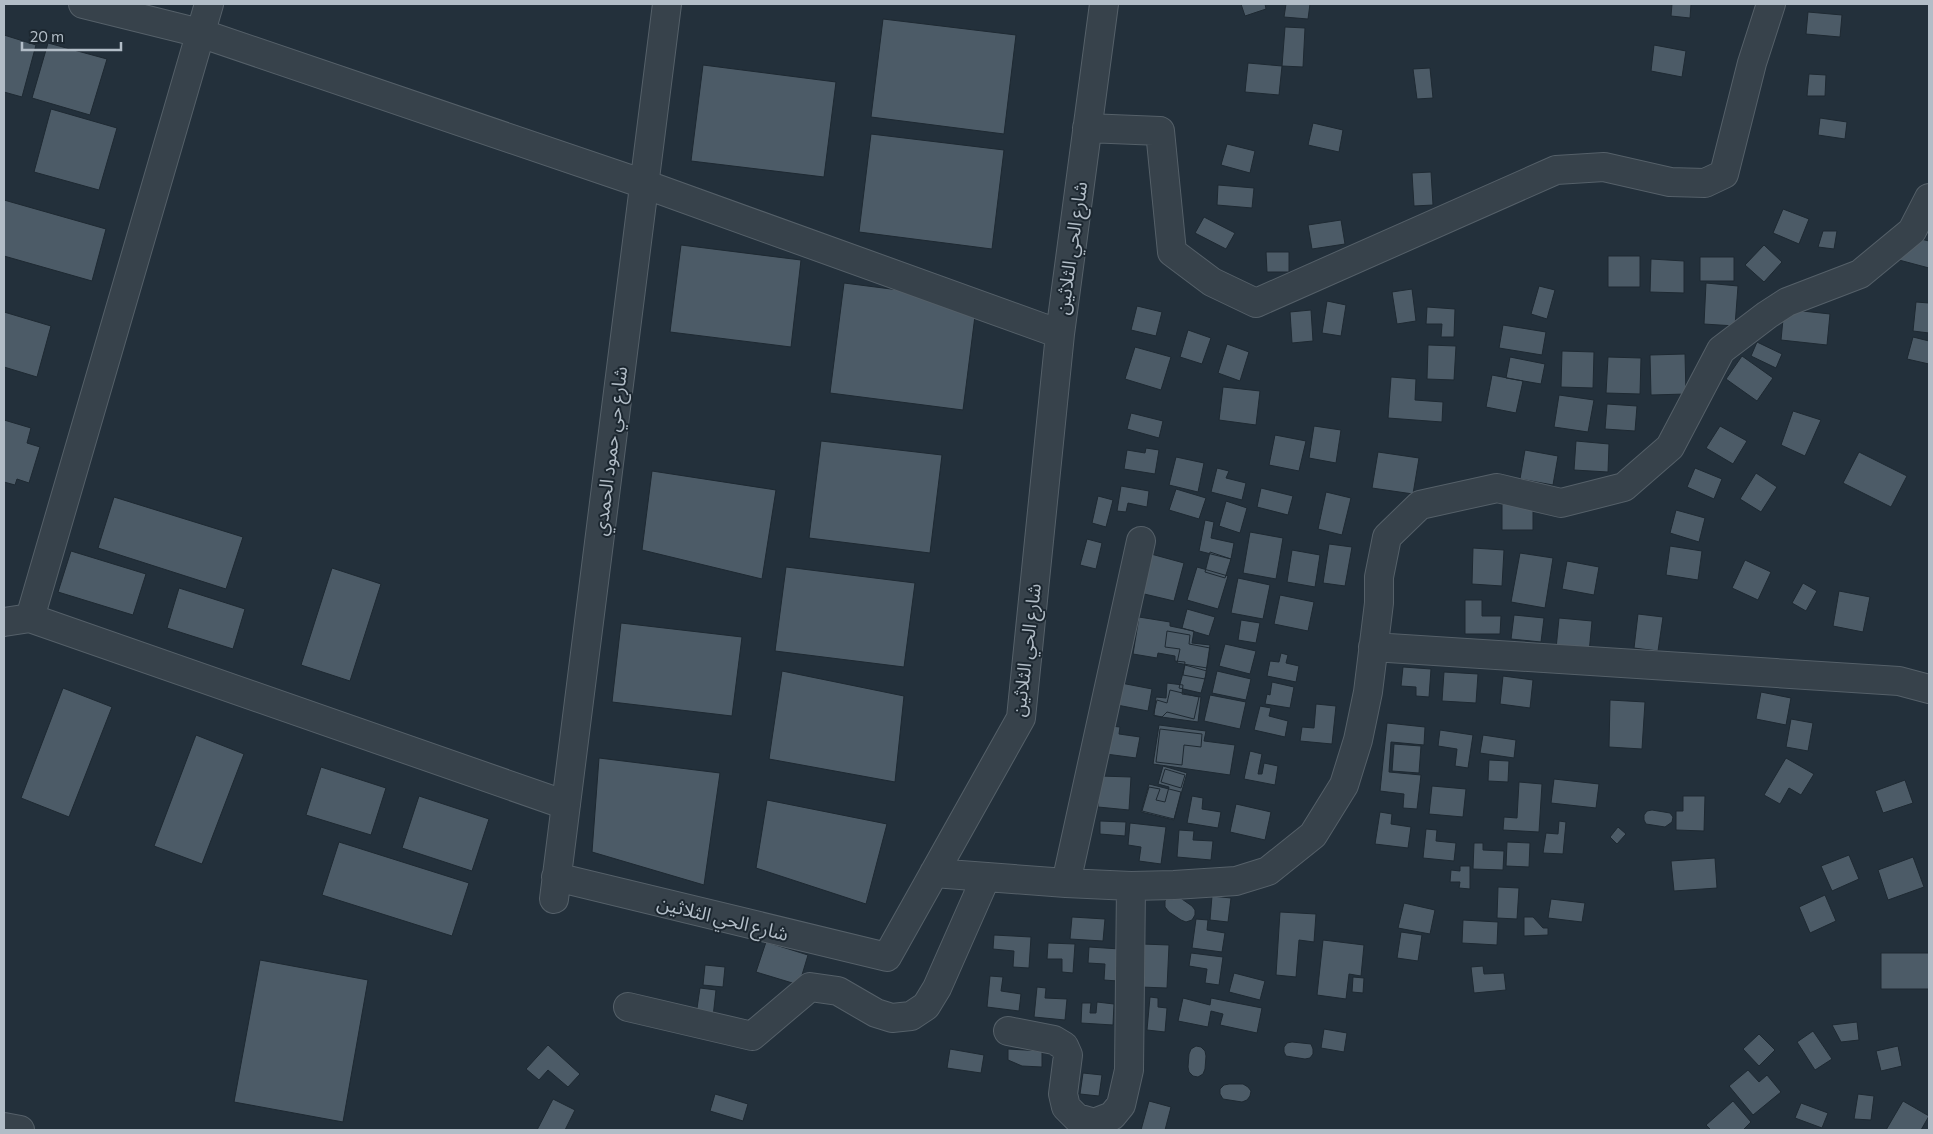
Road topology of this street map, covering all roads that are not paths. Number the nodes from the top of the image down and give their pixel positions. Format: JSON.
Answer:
{"nodes":[{"id":1,"x":83,"y":4,"type":"edge"},
{"id":2,"x":209,"y":4,"type":"edge"},
{"id":3,"x":667,"y":4,"type":"edge"},
{"id":4,"x":1104,"y":4,"type":"edge"},
{"id":5,"x":1771,"y":4,"type":"edge"},
{"id":6,"x":200,"y":33,"type":"junction"},
{"id":7,"x":1087,"y":128,"type":"junction"},
{"id":8,"x":644,"y":184,"type":"junction"},
{"id":9,"x":1929,"y":198,"type":"edge"},
{"id":10,"x":1060,"y":334,"type":"junction"},
{"id":11,"x":1140,"y":541,"type":"dead end"},
{"id":12,"x":17,"y":620,"type":"edge"},
{"id":13,"x":1373,"y":647,"type":"junction"},
{"id":14,"x":1929,"y":689,"type":"edge"},
{"id":15,"x":566,"y":805,"type":"junction"},
{"id":16,"x":934,"y":873,"type":"junction"},
{"id":17,"x":986,"y":877,"type":"junction"},
{"id":18,"x":1066,"y":883,"type":"junction"},
{"id":19,"x":1131,"y":886,"type":"junction"},
{"id":20,"x":555,"y":888,"type":"joint"},
{"id":21,"x":628,"y":1007,"type":"dead end"},
{"id":22,"x":1008,"y":1031,"type":"dead end"},
{"id":23,"x":4,"y":1127,"type":"edge"},
{"id":24,"x":20,"y":1130,"type":"edge"}],
"edges":[{"from":1,"to":6,"type":"street"},
{"from":2,"to":6,"type":"street"},
{"from":3,"to":8,"type":"street","name":"شارع حي حمود الحمدي"},
{"from":4,"to":7,"type":"street","name":"شارع الحي الثلاثين"},
{"from":5,"to":7,"type":"street"},
{"from":6,"to":8,"type":"street"},
{"from":6,"to":12,"type":"street"},
{"from":7,"to":10,"type":"street","name":"شارع الحي الثلاثين"},
{"from":8,"to":10,"type":"street"},
{"from":8,"to":15,"type":"street","name":"شارع حي حمود الحمدي"},
{"from":9,"to":13,"type":"street"},
{"from":10,"to":16,"type":"street","name":"شارع الحي الثلاثين"},
{"from":11,"to":18,"type":"street"},
{"from":12,"to":15,"type":"street"},
{"from":13,"to":14,"type":"street"},
{"from":13,"to":19,"type":"street"},
{"from":15,"to":20,"type":"street","name":"شارع حي حمود الحمدي"},
{"from":16,"to":17,"type":"street"},
{"from":16,"to":20,"type":"street","name":"شارع الحي الثلاثين"},
{"from":17,"to":18,"type":"street"},
{"from":17,"to":21,"type":"street"},
{"from":18,"to":19,"type":"street"},
{"from":19,"to":22,"type":"street"},
{"from":23,"to":24,"type":"street"}]}
